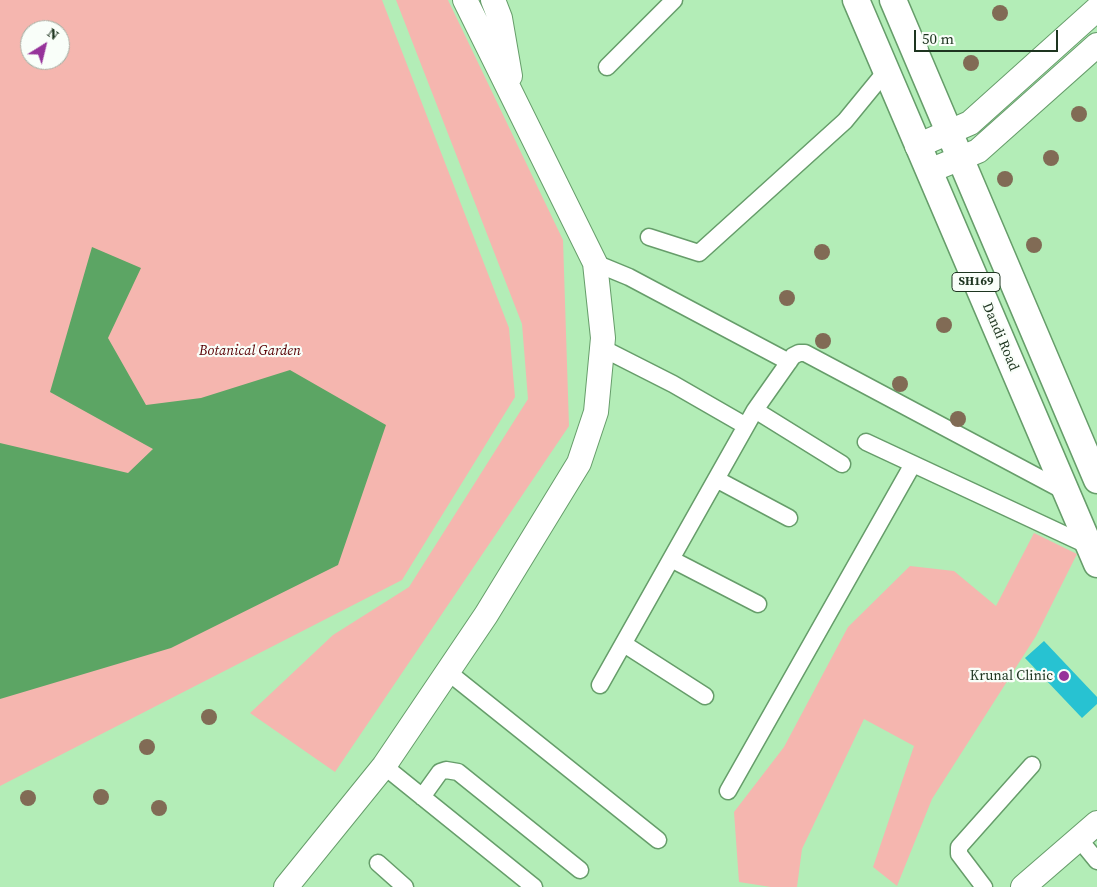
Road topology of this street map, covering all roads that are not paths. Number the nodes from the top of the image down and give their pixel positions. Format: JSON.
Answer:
{"nodes":[{"id":1,"x":464,"y":0,"type":"edge"},
{"id":2,"x":493,"y":0,"type":"edge"},
{"id":3,"x":674,"y":0,"type":"edge"},
{"id":4,"x":856,"y":0,"type":"edge"},
{"id":5,"x":893,"y":0,"type":"edge"},
{"id":6,"x":1097,"y":9,"type":"edge"},
{"id":7,"x":1097,"y":45,"type":"edge"},
{"id":8,"x":607,"y":66,"type":"dead end"},
{"id":9,"x":886,"y":71,"type":"junction"},
{"id":10,"x":515,"y":102,"type":"junction"},
{"id":11,"x":949,"y":132,"type":"junction"},
{"id":12,"x":917,"y":146,"type":"junction"},
{"id":13,"x":961,"y":158,"type":"junction"},
{"id":14,"x":929,"y":171,"type":"junction"},
{"id":15,"x":649,"y":237,"type":"dead end"},
{"id":16,"x":595,"y":263,"type":"junction"},
{"id":17,"x":602,"y":348,"type":"junction"},
{"id":18,"x":789,"y":362,"type":"junction"},
{"id":19,"x":755,"y":410,"type":"junction"},
{"id":20,"x":746,"y":426,"type":"junction"},
{"id":21,"x":866,"y":442,"type":"dead end"},
{"id":22,"x":842,"y":464,"type":"dead end"},
{"id":23,"x":913,"y":464,"type":"junction"},
{"id":24,"x":716,"y":479,"type":"junction"},
{"id":25,"x":1097,"y":480,"type":"edge"},
{"id":26,"x":1066,"y":492,"type":"junction"},
{"id":27,"x":789,"y":518,"type":"dead end"},
{"id":28,"x":1093,"y":555,"type":"edge"},
{"id":29,"x":671,"y":559,"type":"junction"},
{"id":30,"x":758,"y":604,"type":"dead end"},
{"id":31,"x":624,"y":644,"type":"junction"},
{"id":32,"x":448,"y":672,"type":"junction"},
{"id":33,"x":600,"y":685,"type":"dead end"},
{"id":34,"x":705,"y":696,"type":"dead end"},
{"id":35,"x":1032,"y":765,"type":"dead end"},
{"id":36,"x":384,"y":766,"type":"junction"},
{"id":37,"x":728,"y":791,"type":"dead end"},
{"id":38,"x":422,"y":797,"type":"junction"},
{"id":39,"x":1097,"y":823,"type":"edge"},
{"id":40,"x":1078,"y":839,"type":"junction"},
{"id":41,"x":658,"y":840,"type":"dead end"},
{"id":42,"x":1097,"y":861,"type":"edge"},
{"id":43,"x":378,"y":863,"type":"dead end"},
{"id":44,"x":580,"y":870,"type":"dead end"},
{"id":45,"x":286,"y":887,"type":"edge"},
{"id":46,"x":406,"y":887,"type":"edge"},
{"id":47,"x":534,"y":887,"type":"edge"},
{"id":48,"x":984,"y":887,"type":"edge"},
{"id":49,"x":1022,"y":887,"type":"edge"}],
"edges":[{"from":1,"to":10,"type":"street"},
{"from":2,"to":10,"type":"street"},
{"from":3,"to":8,"type":"street"},
{"from":4,"to":9,"type":"main road","name":"Dandi Road","number":"SH169"},
{"from":5,"to":11,"type":"main road","number":"SH169"},
{"from":6,"to":11,"type":"street"},
{"from":7,"to":13,"type":"street"},
{"from":9,"to":12,"type":"main road","name":"Dandi Road","number":"SH169"},
{"from":9,"to":15,"type":"street"},
{"from":10,"to":16,"type":"street"},
{"from":11,"to":12,"type":"street"},
{"from":11,"to":13,"type":"main road","number":"SH169"},
{"from":12,"to":14,"type":"main road","name":"Dandi Road","number":"SH169"},
{"from":13,"to":14,"type":"street"},
{"from":13,"to":25,"type":"main road","number":"SH169"},
{"from":14,"to":26,"type":"main road","name":"Dandi Road","number":"SH169"},
{"from":16,"to":17,"type":"street"},
{"from":16,"to":18,"type":"street"},
{"from":17,"to":20,"type":"street"},
{"from":17,"to":32,"type":"street"},
{"from":18,"to":19,"type":"street"},
{"from":18,"to":26,"type":"street"},
{"from":19,"to":20,"type":"street"},
{"from":19,"to":22,"type":"street"},
{"from":20,"to":24,"type":"street"},
{"from":21,"to":23,"type":"street"},
{"from":23,"to":28,"type":"street"},
{"from":23,"to":37,"type":"street"},
{"from":24,"to":27,"type":"street"},
{"from":24,"to":29,"type":"street"},
{"from":26,"to":28,"type":"main road","name":"Dandi Road","number":"SH169"},
{"from":29,"to":30,"type":"street"},
{"from":29,"to":31,"type":"street"},
{"from":31,"to":33,"type":"street"},
{"from":31,"to":34,"type":"street"},
{"from":32,"to":36,"type":"street"},
{"from":32,"to":41,"type":"street"},
{"from":35,"to":48,"type":"street"},
{"from":36,"to":38,"type":"street"},
{"from":36,"to":45,"type":"street"},
{"from":38,"to":44,"type":"street"},
{"from":38,"to":47,"type":"street"},
{"from":39,"to":40,"type":"street"},
{"from":40,"to":42,"type":"street"},
{"from":40,"to":49,"type":"street"},
{"from":43,"to":46,"type":"street"}]}
